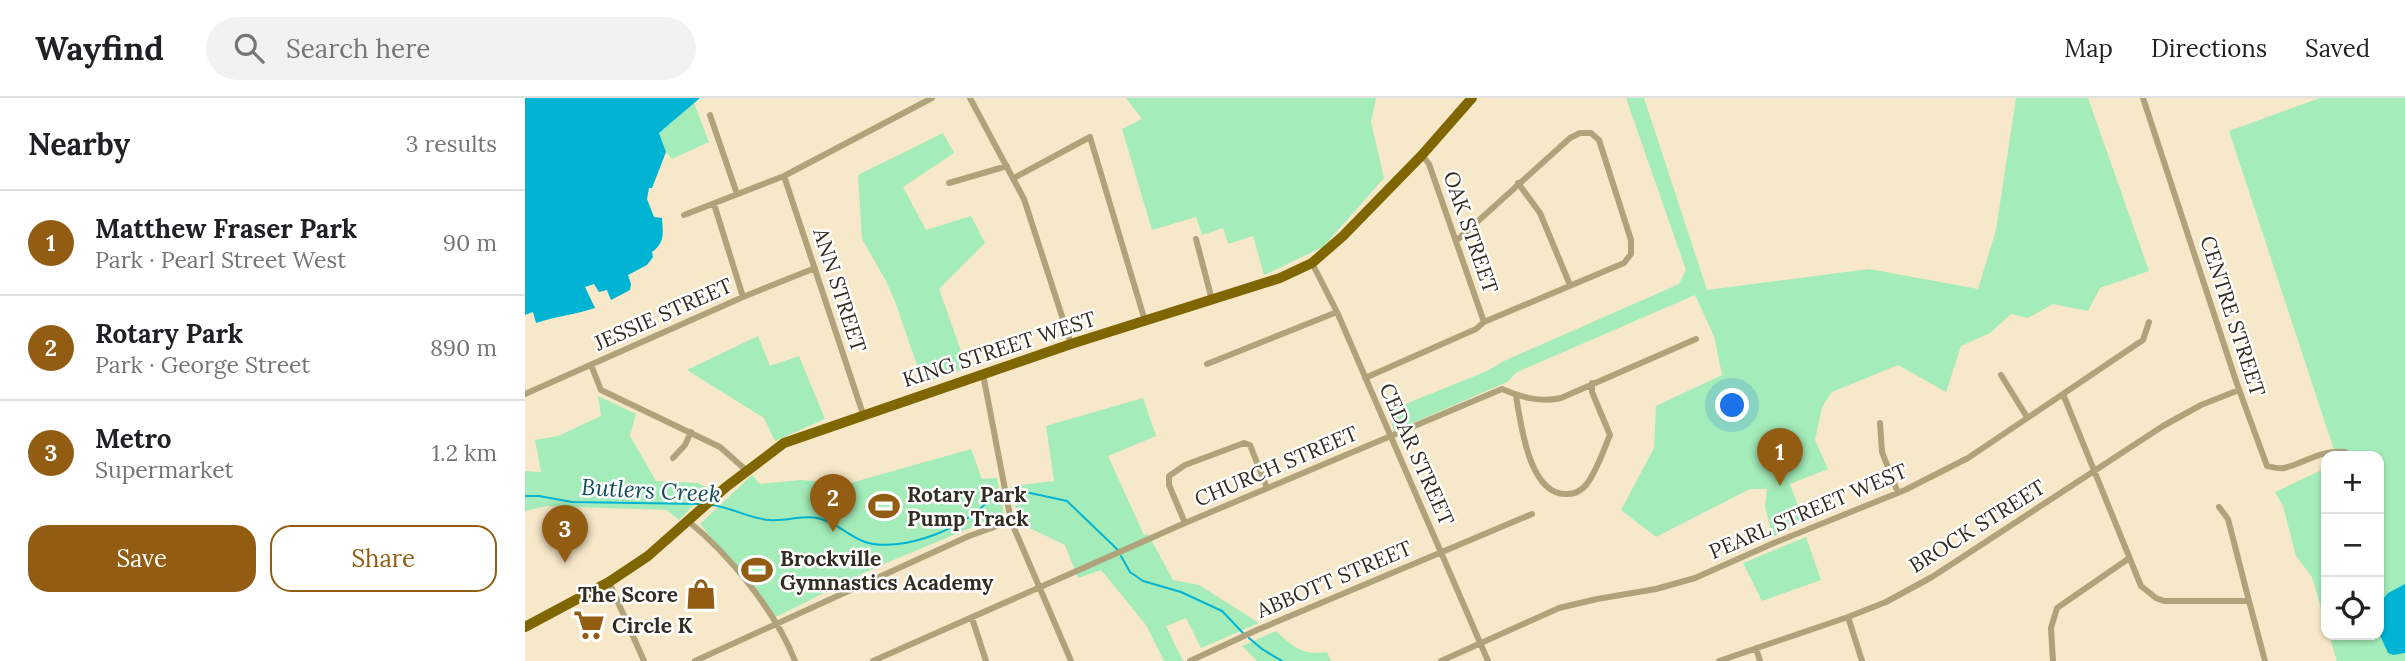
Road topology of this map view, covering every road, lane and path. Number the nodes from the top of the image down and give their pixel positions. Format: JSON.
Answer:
{"nodes":[{"id":1,"x":932,"y":98,"type":"edge"},
{"id":2,"x":970,"y":98,"type":"edge"},
{"id":3,"x":1472,"y":98,"type":"edge"},
{"id":4,"x":2143,"y":98,"type":"edge"},
{"id":5,"x":710,"y":115,"type":"dead end"},
{"id":6,"x":1422,"y":155,"type":"junction"},
{"id":7,"x":1007,"y":166,"type":"junction"},
{"id":8,"x":784,"y":176,"type":"junction"},
{"id":9,"x":1014,"y":178,"type":"junction"},
{"id":10,"x":949,"y":183,"type":"dead end"},
{"id":11,"x":1518,"y":183,"type":"junction"},
{"id":12,"x":737,"y":194,"type":"junction"},
{"id":13,"x":714,"y":204,"type":"junction"},
{"id":14,"x":684,"y":215,"type":"dead end"},
{"id":15,"x":1196,"y":239,"type":"dead end"},
{"id":16,"x":1456,"y":241,"type":"junction"},
{"id":17,"x":1312,"y":263,"type":"junction"},
{"id":18,"x":815,"y":268,"type":"junction"},
{"id":19,"x":1570,"y":285,"type":"junction"},
{"id":20,"x":743,"y":297,"type":"junction"},
{"id":21,"x":1212,"y":300,"type":"junction"},
{"id":22,"x":1337,"y":312,"type":"junction"},
{"id":23,"x":1145,"y":321,"type":"junction"},
{"id":24,"x":1484,"y":322,"type":"junction"},
{"id":25,"x":2150,"y":322,"type":"dead end"},
{"id":26,"x":1696,"y":339,"type":"dead end"},
{"id":27,"x":1071,"y":344,"type":"junction"},
{"id":28,"x":1207,"y":364,"type":"dead end"},
{"id":29,"x":591,"y":365,"type":"junction"},
{"id":30,"x":982,"y":374,"type":"junction"},
{"id":31,"x":2001,"y":375,"type":"dead end"},
{"id":32,"x":1365,"y":378,"type":"junction"},
{"id":33,"x":1592,"y":383,"type":"junction"},
{"id":34,"x":2239,"y":390,"type":"junction"},
{"id":35,"x":525,"y":394,"type":"edge"},
{"id":36,"x":2063,"y":394,"type":"junction"},
{"id":37,"x":1516,"y":396,"type":"junction"},
{"id":38,"x":863,"y":414,"type":"junction"},
{"id":39,"x":2027,"y":418,"type":"junction"},
{"id":40,"x":1880,"y":424,"type":"dead end"},
{"id":41,"x":691,"y":432,"type":"junction"},
{"id":42,"x":1391,"y":437,"type":"junction"},
{"id":43,"x":2321,"y":454,"type":"edge"},
{"id":44,"x":673,"y":458,"type":"dead end"},
{"id":45,"x":746,"y":470,"type":"junction"},
{"id":46,"x":2094,"y":472,"type":"junction"},
{"id":47,"x":1267,"y":488,"type":"junction"},
{"id":48,"x":1898,"y":493,"type":"junction"},
{"id":49,"x":2219,"y":508,"type":"dead end"},
{"id":50,"x":1532,"y":514,"type":"dead end"},
{"id":51,"x":1011,"y":521,"type":"junction"},
{"id":52,"x":688,"y":522,"type":"junction"},
{"id":53,"x":1185,"y":523,"type":"junction"},
{"id":54,"x":1442,"y":553,"type":"junction"},
{"id":55,"x":2128,"y":558,"type":"junction"},
{"id":56,"x":609,"y":582,"type":"junction"},
{"id":57,"x":1040,"y":589,"type":"junction"},
{"id":58,"x":2249,"y":601,"type":"junction"},
{"id":59,"x":1848,"y":617,"type":"junction"},
{"id":60,"x":972,"y":618,"type":"junction"},
{"id":61,"x":776,"y":624,"type":"junction"},
{"id":62,"x":525,"y":627,"type":"edge"},
{"id":63,"x":1481,"y":644,"type":"junction"},
{"id":64,"x":1756,"y":648,"type":"junction"},
{"id":65,"x":644,"y":661,"type":"edge"},
{"id":66,"x":695,"y":661,"type":"edge"},
{"id":67,"x":795,"y":661,"type":"edge"},
{"id":68,"x":873,"y":661,"type":"edge"},
{"id":69,"x":986,"y":661,"type":"edge"},
{"id":70,"x":1071,"y":661,"type":"edge"},
{"id":71,"x":1190,"y":661,"type":"edge"},
{"id":72,"x":1441,"y":661,"type":"edge"},
{"id":73,"x":1488,"y":661,"type":"edge"},
{"id":74,"x":1719,"y":661,"type":"edge"},
{"id":75,"x":1761,"y":661,"type":"edge"},
{"id":76,"x":1862,"y":661,"type":"edge"},
{"id":77,"x":2053,"y":661,"type":"edge"},
{"id":78,"x":2265,"y":661,"type":"edge"}],
"edges":[{"from":1,"to":8,"type":"street"},
{"from":2,"to":7,"type":"street"},
{"from":3,"to":6,"type":"main road","name":"KING STREET WEST"},
{"from":4,"to":34,"type":"street","name":"CENTRE STREET"},
{"from":5,"to":12,"type":"street"},
{"from":6,"to":16,"type":"street","name":"OAK STREET"},
{"from":6,"to":17,"type":"main road","name":"KING STREET WEST"},
{"from":7,"to":9,"type":"street"},
{"from":7,"to":10,"type":"street"},
{"from":8,"to":12,"type":"street"},
{"from":8,"to":18,"type":"street","name":"ANN STREET"},
{"from":9,"to":23,"type":"street"},
{"from":9,"to":27,"type":"street"},
{"from":11,"to":16,"type":"street"},
{"from":11,"to":19,"type":"street"},
{"from":11,"to":19,"type":"street"},
{"from":12,"to":13,"type":"street"},
{"from":13,"to":14,"type":"street"},
{"from":13,"to":20,"type":"street"},
{"from":15,"to":21,"type":"street"},
{"from":16,"to":24,"type":"street","name":"OAK STREET"},
{"from":17,"to":21,"type":"main road","name":"KING STREET WEST"},
{"from":17,"to":22,"type":"street","name":"CEDAR STREET"},
{"from":18,"to":20,"type":"street","name":"JESSIE STREET"},
{"from":18,"to":38,"type":"street","name":"ANN STREET"},
{"from":19,"to":24,"type":"street"},
{"from":20,"to":29,"type":"street","name":"JESSIE STREET"},
{"from":21,"to":23,"type":"main road","name":"KING STREET WEST"},
{"from":22,"to":28,"type":"street"},
{"from":22,"to":32,"type":"street","name":"CEDAR STREET"},
{"from":23,"to":27,"type":"main road","name":"KING STREET WEST"},
{"from":24,"to":32,"type":"street"},
{"from":25,"to":36,"type":"street","name":"PEARL STREET WEST"},
{"from":26,"to":33,"type":"street","name":"CHURCH STREET"},
{"from":27,"to":30,"type":"main road","name":"KING STREET WEST"},
{"from":29,"to":35,"type":"street","name":"JESSIE STREET"},
{"from":29,"to":41,"type":"street"},
{"from":30,"to":38,"type":"main road","name":"KING STREET WEST"},
{"from":30,"to":51,"type":"street"},
{"from":31,"to":39,"type":"street"},
{"from":32,"to":42,"type":"street","name":"CEDAR STREET"},
{"from":33,"to":37,"type":"street","name":"CHURCH STREET"},
{"from":33,"to":37,"type":"street"},
{"from":34,"to":43,"type":"street","name":"CENTRE STREET"},
{"from":34,"to":46,"type":"street","name":"BROCK STREET"},
{"from":36,"to":39,"type":"street","name":"PEARL STREET WEST"},
{"from":36,"to":46,"type":"street"},
{"from":37,"to":42,"type":"street","name":"CHURCH STREET"},
{"from":38,"to":45,"type":"main road","name":"KING STREET WEST"},
{"from":39,"to":48,"type":"street","name":"PEARL STREET WEST"},
{"from":40,"to":48,"type":"street"},
{"from":41,"to":44,"type":"street"},
{"from":41,"to":45,"type":"street"},
{"from":42,"to":47,"type":"street","name":"CHURCH STREET"},
{"from":42,"to":54,"type":"street","name":"CEDAR STREET"},
{"from":45,"to":52,"type":"main road","name":"KING STREET WEST"},
{"from":46,"to":55,"type":"street"},
{"from":46,"to":59,"type":"street","name":"BROCK STREET"},
{"from":47,"to":53,"type":"street","name":"CHURCH STREET"},
{"from":47,"to":53,"type":"street"},
{"from":48,"to":63,"type":"street","name":"PEARL STREET WEST"},
{"from":49,"to":58,"type":"street"},
{"from":50,"to":54,"type":"street","name":"ABBOTT STREET"},
{"from":51,"to":57,"type":"street"},
{"from":51,"to":61,"type":"street"},
{"from":52,"to":56,"type":"main road","name":"KING STREET WEST"},
{"from":52,"to":61,"type":"street"},
{"from":53,"to":57,"type":"street","name":"CHURCH STREET"},
{"from":54,"to":63,"type":"street","name":"CEDAR STREET"},
{"from":54,"to":71,"type":"street","name":"ABBOTT STREET"},
{"from":55,"to":58,"type":"street"},
{"from":55,"to":77,"type":"street"},
{"from":56,"to":62,"type":"main road","name":"KING STREET WEST"},
{"from":56,"to":65,"type":"street"},
{"from":57,"to":60,"type":"street","name":"CHURCH STREET"},
{"from":57,"to":70,"type":"street"},
{"from":58,"to":78,"type":"street"},
{"from":59,"to":64,"type":"street","name":"BROCK STREET"},
{"from":59,"to":76,"type":"street"},
{"from":60,"to":68,"type":"street","name":"CHURCH STREET"},
{"from":60,"to":69,"type":"street"},
{"from":61,"to":66,"type":"street"},
{"from":61,"to":67,"type":"street"},
{"from":63,"to":72,"type":"street","name":"PEARL STREET WEST"},
{"from":63,"to":73,"type":"street","name":"CEDAR STREET"},
{"from":64,"to":74,"type":"street","name":"BROCK STREET"},
{"from":64,"to":75,"type":"street"}]}
